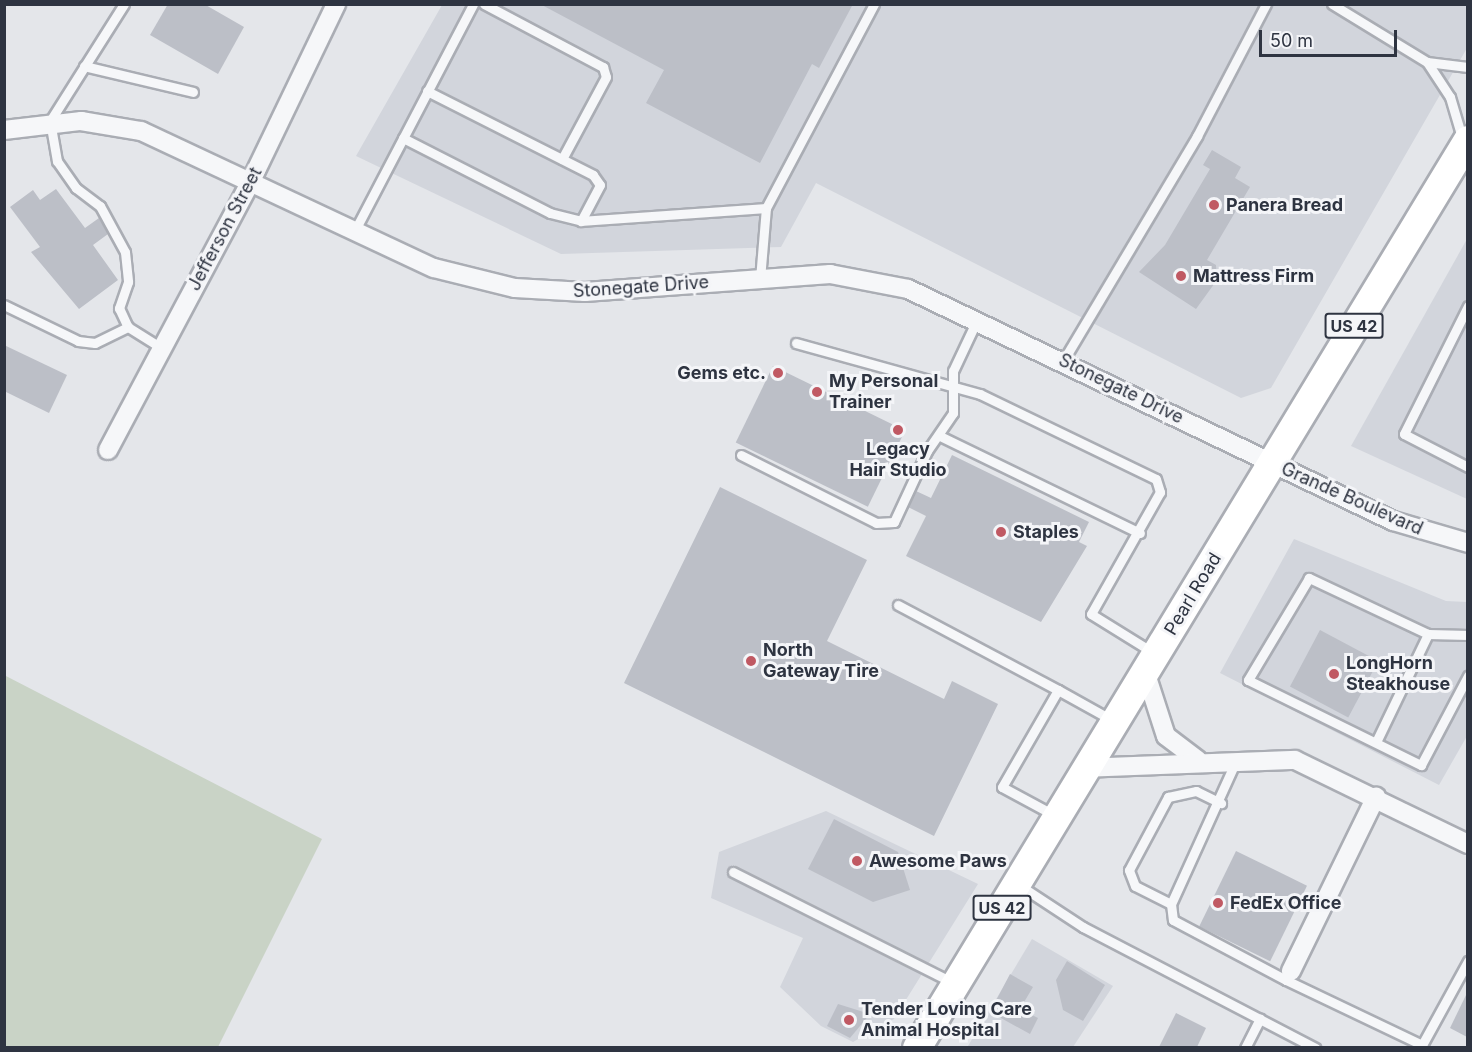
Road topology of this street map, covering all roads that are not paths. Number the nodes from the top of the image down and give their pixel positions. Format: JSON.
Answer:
{"nodes":[{"id":1,"x":124,"y":4,"type":"edge"},
{"id":2,"x":336,"y":4,"type":"edge"},
{"id":3,"x":473,"y":4,"type":"edge"},
{"id":4,"x":484,"y":4,"type":"edge"},
{"id":5,"x":874,"y":4,"type":"edge"},
{"id":6,"x":1266,"y":4,"type":"edge"},
{"id":7,"x":1332,"y":4,"type":"edge"},
{"id":8,"x":1427,"y":62,"type":"junction"},
{"id":9,"x":84,"y":66,"type":"junction"},
{"id":10,"x":1467,"y":67,"type":"edge"},
{"id":11,"x":428,"y":91,"type":"junction"},
{"id":12,"x":193,"y":92,"type":"dead end"},
{"id":13,"x":50,"y":122,"type":"junction"},
{"id":14,"x":4,"y":130,"type":"edge"},
{"id":15,"x":403,"y":138,"type":"junction"},
{"id":16,"x":1466,"y":143,"type":"edge"},
{"id":17,"x":562,"y":159,"type":"junction"},
{"id":18,"x":250,"y":183,"type":"junction"},
{"id":19,"x":766,"y":208,"type":"junction"},
{"id":20,"x":580,"y":221,"type":"junction"},
{"id":21,"x":354,"y":232,"type":"junction"},
{"id":22,"x":760,"y":279,"type":"junction"},
{"id":23,"x":4,"y":305,"type":"edge"},
{"id":24,"x":1467,"y":309,"type":"edge"},
{"id":25,"x":978,"y":318,"type":"junction"},
{"id":26,"x":128,"y":327,"type":"junction"},
{"id":27,"x":796,"y":343,"type":"dead end"},
{"id":28,"x":162,"y":348,"type":"junction"},
{"id":29,"x":1063,"y":361,"type":"junction"},
{"id":30,"x":953,"y":388,"type":"junction"},
{"id":31,"x":942,"y":437,"type":"junction"},
{"id":32,"x":108,"y":450,"type":"dead end"},
{"id":33,"x":741,"y":455,"type":"dead end"},
{"id":34,"x":1271,"y":462,"type":"junction"},
{"id":35,"x":1467,"y":467,"type":"edge"},
{"id":36,"x":1140,"y":533,"type":"junction"},
{"id":37,"x":1467,"y":543,"type":"edge"},
{"id":38,"x":898,"y":605,"type":"dead end"},
{"id":39,"x":1428,"y":634,"type":"junction"},
{"id":40,"x":1467,"y":635,"type":"edge"},
{"id":41,"x":1151,"y":663,"type":"junction"},
{"id":42,"x":1467,"y":676,"type":"edge"},
{"id":43,"x":1058,"y":690,"type":"junction"},
{"id":44,"x":1114,"y":721,"type":"junction"},
{"id":45,"x":1376,"y":742,"type":"junction"},
{"id":46,"x":1198,"y":760,"type":"junction"},
{"id":47,"x":1235,"y":763,"type":"junction"},
{"id":48,"x":1084,"y":768,"type":"junction"},
{"id":49,"x":1376,"y":797,"type":"junction"},
{"id":50,"x":1221,"y":803,"type":"junction"},
{"id":51,"x":1056,"y":816,"type":"junction"},
{"id":52,"x":1467,"y":844,"type":"edge"},
{"id":53,"x":733,"y":872,"type":"dead end"},
{"id":54,"x":1017,"y":884,"type":"junction"},
{"id":55,"x":1171,"y":904,"type":"junction"},
{"id":56,"x":1467,"y":961,"type":"edge"},
{"id":57,"x":1289,"y":975,"type":"junction"},
{"id":58,"x":956,"y":984,"type":"junction"},
{"id":59,"x":1260,"y":1018,"type":"junction"},
{"id":60,"x":923,"y":1045,"type":"edge"},
{"id":61,"x":1245,"y":1047,"type":"edge"},
{"id":62,"x":1315,"y":1047,"type":"edge"}],
"edges":[{"from":1,"to":9,"type":"lane"},
{"from":2,"to":18,"type":"street","name":"Jefferson Street"},
{"from":3,"to":11,"type":"lane"},
{"from":4,"to":17,"type":"lane"},
{"from":5,"to":19,"type":"lane"},
{"from":6,"to":29,"type":"lane"},
{"from":7,"to":8,"type":"lane"},
{"from":8,"to":10,"type":"lane"},
{"from":8,"to":16,"type":"lane"},
{"from":9,"to":12,"type":"lane"},
{"from":9,"to":13,"type":"lane"},
{"from":11,"to":15,"type":"lane"},
{"from":11,"to":17,"type":"lane"},
{"from":13,"to":14,"type":"street","name":"Stonegate Drive"},
{"from":13,"to":18,"type":"street","name":"Stonegate Drive"},
{"from":13,"to":26,"type":"lane"},
{"from":15,"to":20,"type":"lane"},
{"from":15,"to":21,"type":"lane"},
{"from":16,"to":34,"type":"main road","name":"Pearl Road","number":"US 42"},
{"from":17,"to":20,"type":"lane"},
{"from":18,"to":21,"type":"street","name":"Stonegate Drive"},
{"from":18,"to":28,"type":"street","name":"Jefferson Street"},
{"from":19,"to":20,"type":"lane"},
{"from":19,"to":22,"type":"lane"},
{"from":21,"to":22,"type":"street","name":"Stonegate Drive"},
{"from":22,"to":25,"type":"street","name":"Stonegate Drive"},
{"from":23,"to":26,"type":"lane"},
{"from":24,"to":35,"type":"lane"},
{"from":25,"to":29,"type":"street","name":"Stonegate Drive"},
{"from":25,"to":30,"type":"lane"},
{"from":26,"to":28,"type":"lane"},
{"from":27,"to":30,"type":"lane"},
{"from":28,"to":32,"type":"street","name":"Jefferson Street"},
{"from":29,"to":34,"type":"street","name":"Stonegate Drive"},
{"from":30,"to":31,"type":"lane"},
{"from":30,"to":36,"type":"lane"},
{"from":31,"to":33,"type":"lane"},
{"from":31,"to":36,"type":"lane"},
{"from":34,"to":37,"type":"street","name":"Grande Boulevard"},
{"from":34,"to":41,"type":"main road","name":"Pearl Road","number":"US 42"},
{"from":36,"to":41,"type":"lane"},
{"from":38,"to":43,"type":"lane"},
{"from":39,"to":40,"type":"lane"},
{"from":39,"to":45,"type":"lane"},
{"from":39,"to":45,"type":"lane"},
{"from":41,"to":44,"type":"main road","name":"Pearl Road","number":"US 42"},
{"from":41,"to":46,"type":"street"},
{"from":42,"to":45,"type":"lane"},
{"from":43,"to":44,"type":"lane"},
{"from":43,"to":51,"type":"lane"},
{"from":44,"to":48,"type":"main road","name":"Pearl Road","number":"US 42"},
{"from":46,"to":47,"type":"street"},
{"from":46,"to":48,"type":"street"},
{"from":47,"to":49,"type":"street"},
{"from":47,"to":50,"type":"lane"},
{"from":48,"to":51,"type":"main road","name":"Pearl Road","number":"US 42"},
{"from":49,"to":52,"type":"street"},
{"from":49,"to":57,"type":"street"},
{"from":50,"to":55,"type":"lane"},
{"from":50,"to":55,"type":"lane"},
{"from":51,"to":54,"type":"main road","name":"Pearl Road","number":"US 42"},
{"from":53,"to":58,"type":"lane"},
{"from":54,"to":58,"type":"main road","name":"Pearl Road","number":"US 42"},
{"from":54,"to":59,"type":"lane"},
{"from":55,"to":57,"type":"lane"},
{"from":56,"to":57,"type":"lane"},
{"from":58,"to":60,"type":"main road","name":"Pearl Road","number":"US 42"},
{"from":59,"to":61,"type":"lane"},
{"from":59,"to":62,"type":"lane"}]}
